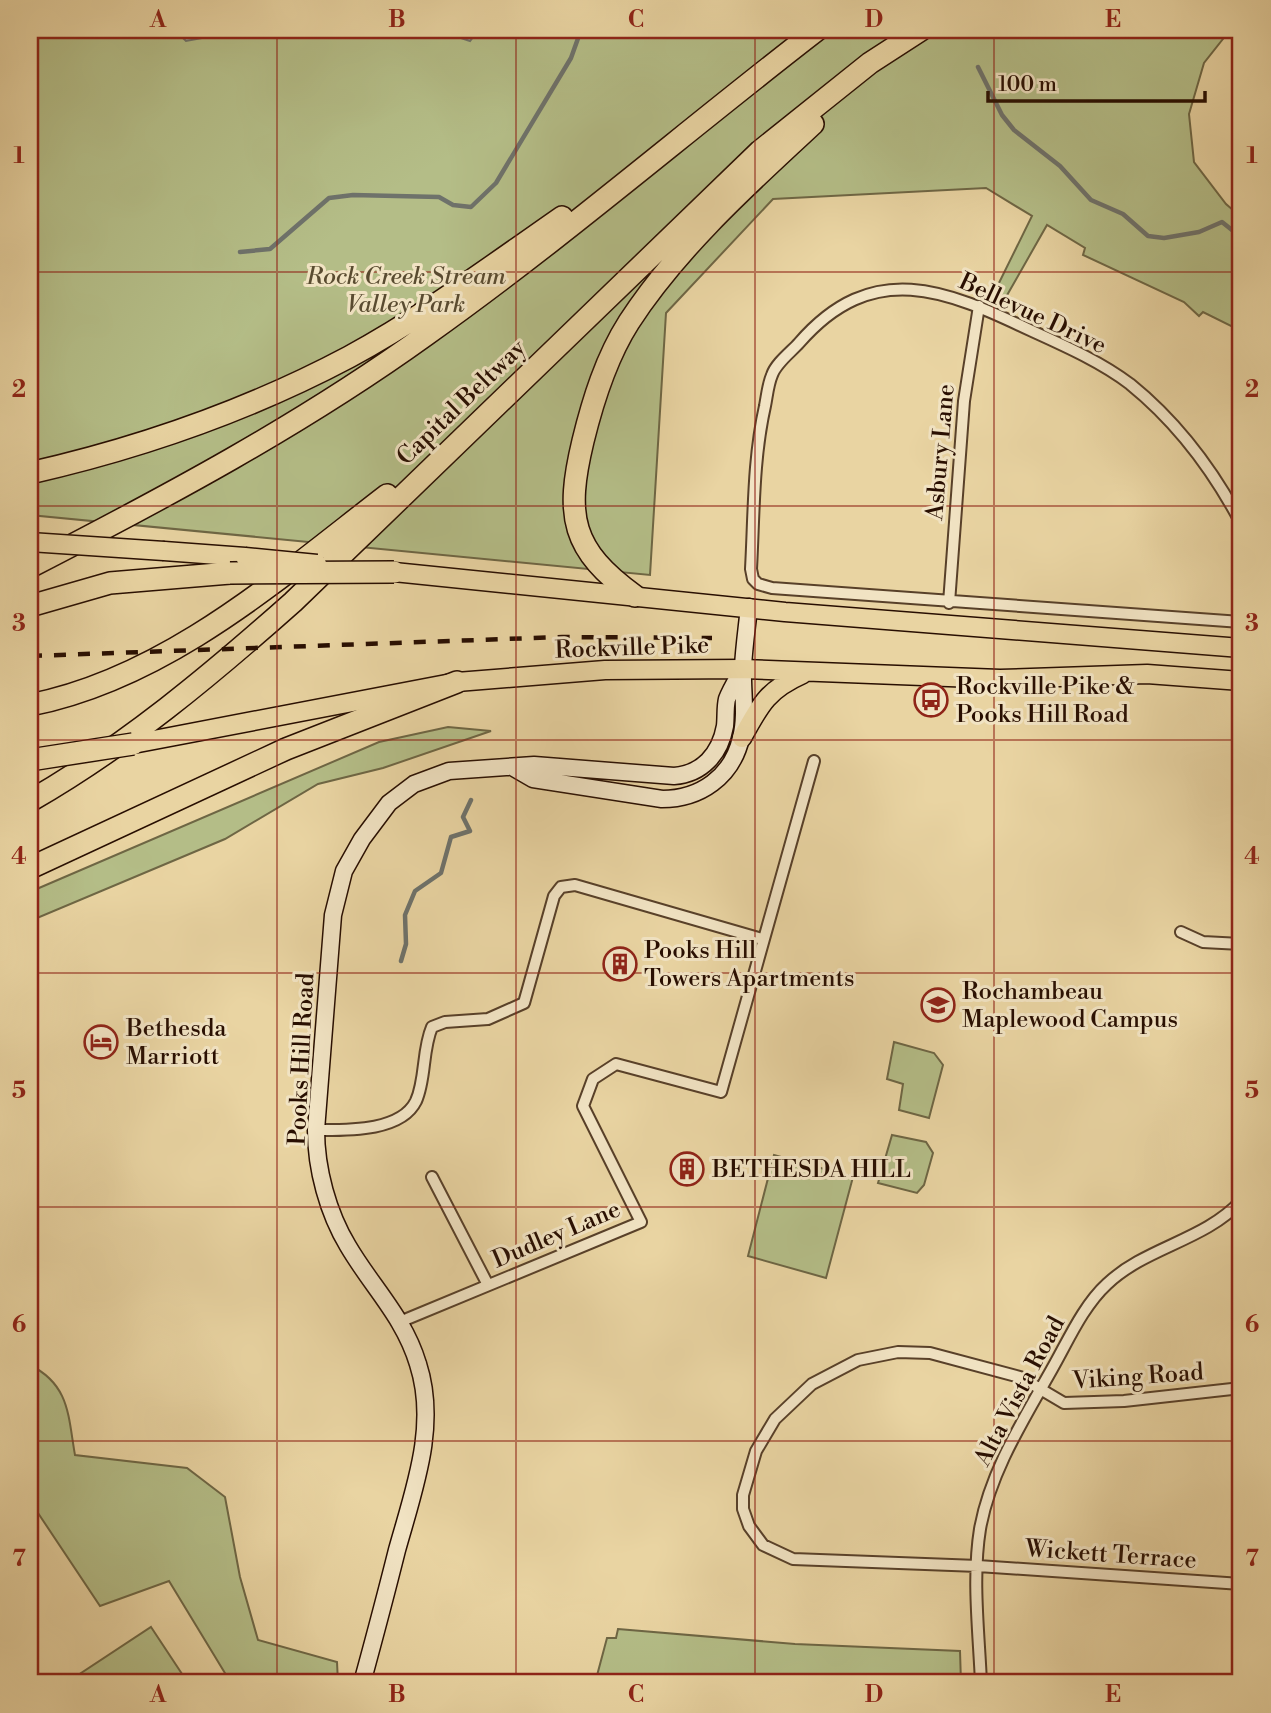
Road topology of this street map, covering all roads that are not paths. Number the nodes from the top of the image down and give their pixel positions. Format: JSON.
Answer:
{"nodes":[{"id":1,"x":817,"y":30,"type":"edge"},
{"id":2,"x":922,"y":30,"type":"edge"},
{"id":3,"x":719,"y":108,"type":"junction"},
{"id":4,"x":979,"y":306,"type":"junction"},
{"id":5,"x":466,"y":433,"type":"junction"},
{"id":6,"x":30,"y":473,"type":"edge"},
{"id":7,"x":1241,"y":523,"type":"edge"},
{"id":8,"x":30,"y":542,"type":"edge"},
{"id":9,"x":30,"y":567,"type":"edge"},
{"id":10,"x":394,"y":572,"type":"junction"},
{"id":11,"x":635,"y":596,"type":"junction"},
{"id":12,"x":948,"y":603,"type":"junction"},
{"id":13,"x":30,"y":606,"type":"edge"},
{"id":14,"x":749,"y":607,"type":"junction"},
{"id":15,"x":1241,"y":622,"type":"edge"},
{"id":16,"x":1241,"y":648,"type":"edge"},
{"id":17,"x":743,"y":669,"type":"junction"},
{"id":18,"x":807,"y":673,"type":"junction"},
{"id":19,"x":1241,"y":681,"type":"edge"},
{"id":20,"x":457,"y":682,"type":"junction"},
{"id":21,"x":30,"y":705,"type":"edge"},
{"id":22,"x":741,"y":738,"type":"junction"},
{"id":23,"x":132,"y":744,"type":"joint"},
{"id":24,"x":31,"y":754,"type":"edge"},
{"id":25,"x":814,"y":761,"type":"dead end"},
{"id":26,"x":514,"y":768,"type":"junction"},
{"id":27,"x":30,"y":801,"type":"edge"},
{"id":28,"x":30,"y":868,"type":"edge"},
{"id":29,"x":1181,"y":932,"type":"dead end"},
{"id":30,"x":762,"y":939,"type":"junction"},
{"id":31,"x":1241,"y":944,"type":"edge"},
{"id":32,"x":316,"y":1130,"type":"junction"},
{"id":33,"x":432,"y":1177,"type":"dead end"},
{"id":34,"x":1241,"y":1201,"type":"edge"},
{"id":35,"x":488,"y":1285,"type":"junction"},
{"id":36,"x":402,"y":1321,"type":"junction"},
{"id":37,"x":1241,"y":1388,"type":"edge"},
{"id":38,"x":1041,"y":1389,"type":"junction"},
{"id":39,"x":978,"y":1566,"type":"junction"},
{"id":40,"x":1241,"y":1584,"type":"edge"},
{"id":41,"x":362,"y":1683,"type":"edge"},
{"id":42,"x":981,"y":1683,"type":"edge"}],
"edges":[{"from":1,"to":3,"type":"highway"},
{"from":2,"to":5,"type":"highway","name":"Capital Beltway"},
{"from":2,"to":11,"type":"highway"},
{"from":3,"to":6,"type":"highway"},
{"from":3,"to":9,"type":"highway"},
{"from":4,"to":7,"type":"street","name":"Bellevue Drive"},
{"from":4,"to":12,"type":"street","name":"Asbury Lane"},
{"from":4,"to":12,"type":"street","name":"Bellevue Drive"},
{"from":5,"to":21,"type":"highway"},
{"from":5,"to":27,"type":"highway","name":"Capital Beltway"},
{"from":8,"to":10,"type":"main road","name":"Rockville Pike","bridge":true},
{"from":10,"to":11,"type":"main road","name":"Rockville Pike"},
{"from":10,"to":13,"type":"highway","bridge":true},
{"from":11,"to":14,"type":"main road","name":"Rockville Pike"},
{"from":12,"to":15,"type":"street"},
{"from":14,"to":16,"type":"main road","name":"Rockville Pike"},
{"from":14,"to":17,"type":"street","name":"Pooks Hill Road"},
{"from":17,"to":18,"type":"main road","name":"Rockville Pike"},
{"from":17,"to":20,"type":"main road","name":"Rockville Pike"},
{"from":17,"to":22,"type":"street","name":"Pooks Hill Road"},
{"from":17,"to":26,"type":"street","name":"Pooks Hill Road"},
{"from":18,"to":19,"type":"main road","name":"Rockville Pike"},
{"from":18,"to":22,"type":"main road"},
{"from":20,"to":23,"type":"main road","name":"Rockville Pike"},
{"from":20,"to":28,"type":"highway"},
{"from":22,"to":26,"type":"street","name":"Pooks Hill Road"},
{"from":23,"to":24,"type":"highway","bridge":true},
{"from":25,"to":30,"type":"street","name":"Dudley Lane"},
{"from":26,"to":32,"type":"street","name":"Pooks Hill Road"},
{"from":29,"to":31,"type":"street"},
{"from":30,"to":32,"type":"street"},
{"from":30,"to":35,"type":"street","name":"Dudley Lane"},
{"from":32,"to":36,"type":"street","name":"Pooks Hill Road"},
{"from":33,"to":35,"type":"street"},
{"from":34,"to":38,"type":"street","name":"Alta Vista Road"},
{"from":35,"to":36,"type":"street","name":"Dudley Lane"},
{"from":36,"to":41,"type":"street","name":"Pooks Hill Road"},
{"from":37,"to":38,"type":"street","name":"Viking Road"},
{"from":38,"to":39,"type":"street","name":"Alta Vista Road"},
{"from":38,"to":39,"type":"street","name":"Viking Road"},
{"from":39,"to":40,"type":"street","name":"Wickett Terrace"},
{"from":39,"to":42,"type":"street","name":"Alta Vista Road"}]}
